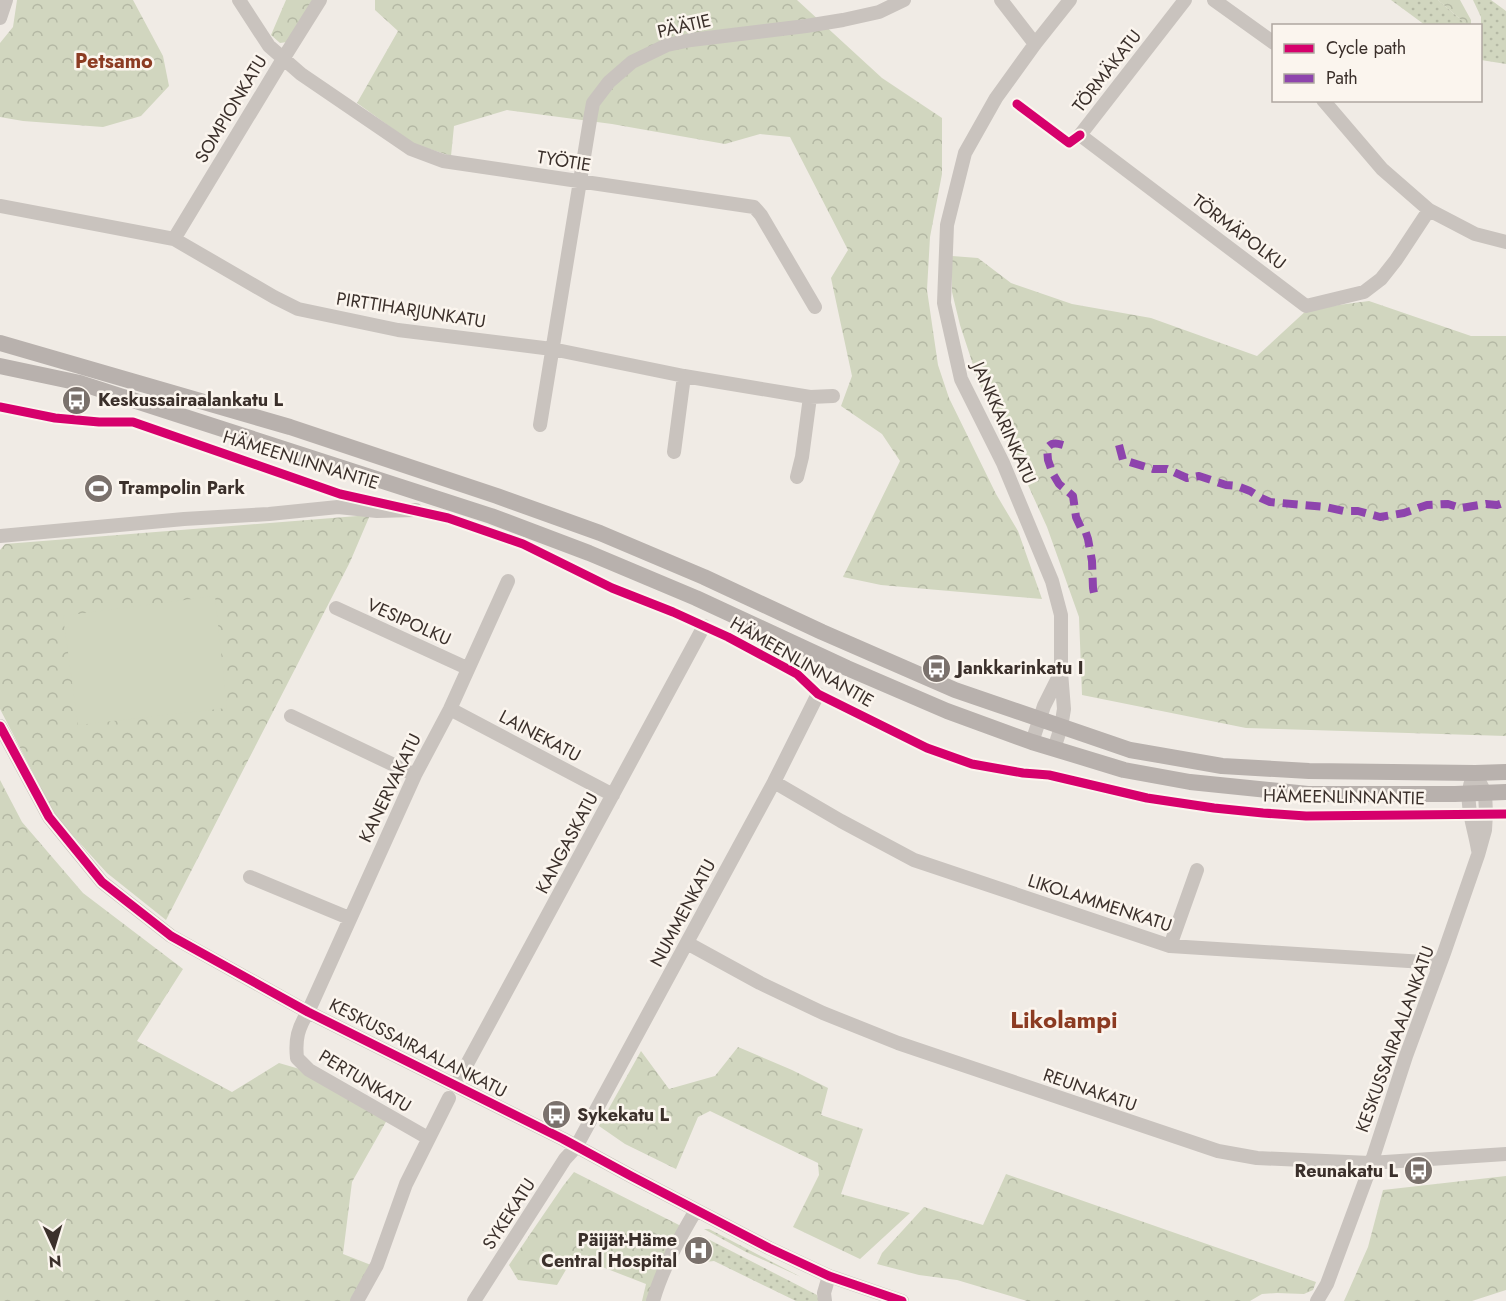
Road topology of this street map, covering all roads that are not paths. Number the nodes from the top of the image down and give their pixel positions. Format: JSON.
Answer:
{"nodes":[{"id":1,"x":6,"y":0,"type":"edge"},
{"id":2,"x":239,"y":0,"type":"edge"},
{"id":3,"x":320,"y":0,"type":"edge"},
{"id":4,"x":904,"y":0,"type":"edge"},
{"id":5,"x":1001,"y":0,"type":"edge"},
{"id":6,"x":1070,"y":0,"type":"edge"},
{"id":7,"x":1185,"y":0,"type":"edge"},
{"id":8,"x":1214,"y":0,"type":"edge"},
{"id":9,"x":0,"y":18,"type":"edge"},
{"id":10,"x":1272,"y":42,"type":"edge"},
{"id":11,"x":1035,"y":44,"type":"junction"},
{"id":12,"x":283,"y":59,"type":"junction"},
{"id":13,"x":1325,"y":102,"type":"edge"},
{"id":14,"x":1080,"y":135,"type":"joint"},
{"id":15,"x":579,"y":182,"type":"junction"},
{"id":16,"x":0,"y":206,"type":"edge"},
{"id":17,"x":1429,"y":210,"type":"junction"},
{"id":18,"x":174,"y":239,"type":"junction"},
{"id":19,"x":1506,"y":242,"type":"edge"},
{"id":20,"x":815,"y":307,"type":"dead end"},
{"id":21,"x":0,"y":343,"type":"edge"},
{"id":22,"x":552,"y":349,"type":"junction"},
{"id":23,"x":0,"y":366,"type":"edge"},
{"id":24,"x":684,"y":376,"type":"junction"},
{"id":25,"x":833,"y":396,"type":"dead end"},
{"id":26,"x":810,"y":397,"type":"junction"},
{"id":27,"x":540,"y":425,"type":"dead end"},
{"id":28,"x":674,"y":452,"type":"dead end"},
{"id":29,"x":797,"y":477,"type":"dead end"},
{"id":30,"x":416,"y":510,"type":"dead end"},
{"id":31,"x":0,"y":536,"type":"edge"},
{"id":32,"x":508,"y":581,"type":"dead end"},
{"id":33,"x":336,"y":608,"type":"dead end"},
{"id":34,"x":704,"y":626,"type":"dead end"},
{"id":35,"x":467,"y":668,"type":"junction"},
{"id":36,"x":1061,"y":672,"type":"junction"},
{"id":37,"x":818,"y":694,"type":"dead end"},
{"id":38,"x":450,"y":709,"type":"junction"},
{"id":39,"x":291,"y":716,"type":"dead end"},
{"id":40,"x":1040,"y":720,"type":"junction"},
{"id":41,"x":0,"y":726,"type":"edge"},
{"id":42,"x":1061,"y":727,"type":"junction"},
{"id":43,"x":1032,"y":742,"type":"junction"},
{"id":44,"x":1054,"y":749,"type":"junction"},
{"id":45,"x":1506,"y":772,"type":"edge"},
{"id":46,"x":1475,"y":773,"type":"junction"},
{"id":47,"x":415,"y":775,"type":"junction"},
{"id":48,"x":774,"y":782,"type":"junction"},
{"id":49,"x":1506,"y":792,"type":"edge"},
{"id":50,"x":1477,"y":793,"type":"junction"},
{"id":51,"x":614,"y":795,"type":"junction"},
{"id":52,"x":1197,"y":870,"type":"dead end"},
{"id":53,"x":250,"y":877,"type":"dead end"},
{"id":54,"x":349,"y":918,"type":"junction"},
{"id":55,"x":687,"y":943,"type":"junction"},
{"id":56,"x":1170,"y":946,"type":"junction"},
{"id":57,"x":1440,"y":963,"type":"junction"},
{"id":58,"x":308,"y":1012,"type":"junction"},
{"id":59,"x":460,"y":1077,"type":"dead end"},
{"id":60,"x":449,"y":1098,"type":"dead end"},
{"id":61,"x":428,"y":1138,"type":"junction"},
{"id":62,"x":576,"y":1147,"type":"junction"},
{"id":63,"x":1506,"y":1154,"type":"edge"},
{"id":64,"x":1370,"y":1163,"type":"junction"},
{"id":65,"x":696,"y":1210,"type":"junction"},
{"id":66,"x":830,"y":1276,"type":"junction"},
{"id":67,"x":357,"y":1301,"type":"edge"},
{"id":68,"x":474,"y":1301,"type":"edge"},
{"id":69,"x":653,"y":1301,"type":"edge"},
{"id":70,"x":825,"y":1301,"type":"edge"},
{"id":71,"x":902,"y":1301,"type":"edge"},
{"id":72,"x":1317,"y":1301,"type":"edge"}],
"edges":[{"from":1,"to":9,"type":"street"},
{"from":2,"to":12,"type":"street","name":"TYÖTIE"},
{"from":3,"to":12,"type":"street","name":"SOMPIONKATU"},
{"from":4,"to":15,"type":"street","name":"PÄÄTIE"},
{"from":5,"to":11,"type":"street"},
{"from":6,"to":11,"type":"street","name":"JANKKARINKATU"},
{"from":7,"to":14,"type":"street","name":"TÖRMÄKATU"},
{"from":8,"to":10,"type":"street"},
{"from":11,"to":36,"type":"street","name":"JANKKARINKATU"},
{"from":12,"to":15,"type":"street","name":"TYÖTIE"},
{"from":12,"to":18,"type":"street","name":"SOMPIONKATU"},
{"from":13,"to":17,"type":"street"},
{"from":14,"to":17,"type":"street","name":"TÖRMÄPOLKU"},
{"from":15,"to":20,"type":"street","name":"TYÖTIE"},
{"from":15,"to":22,"type":"street","name":"PÄÄTIE"},
{"from":16,"to":18,"type":"street","name":"PIRTTIHARJUNKATU"},
{"from":17,"to":19,"type":"street"},
{"from":18,"to":22,"type":"street","name":"PIRTTIHARJUNKATU"},
{"from":21,"to":40,"type":"main road","name":"HÄMEENLINNANTIE"},
{"from":22,"to":24,"type":"street","name":"PIRTTIHARJUNKATU"},
{"from":22,"to":27,"type":"street","name":"PÄÄTIE"},
{"from":23,"to":43,"type":"main road","name":"HÄMEENLINNANTIE"},
{"from":24,"to":26,"type":"street","name":"PIRTTIHARJUNKATU"},
{"from":24,"to":28,"type":"street"},
{"from":25,"to":26,"type":"street","name":"PIRTTIHARJUNKATU"},
{"from":26,"to":29,"type":"street"},
{"from":30,"to":31,"type":"street"},
{"from":32,"to":35,"type":"street","name":"KANERVAKATU"},
{"from":33,"to":35,"type":"street","name":"VESIPOLKU"},
{"from":34,"to":51,"type":"street","name":"KANGASKATU"},
{"from":35,"to":38,"type":"street","name":"KANERVAKATU"},
{"from":36,"to":40,"type":"street","name":"JANKKARINKATU"},
{"from":36,"to":42,"type":"street","name":"JANKKARINKATU"},
{"from":37,"to":48,"type":"street","name":"NUMMENKATU"},
{"from":38,"to":47,"type":"street","name":"KANERVAKATU"},
{"from":38,"to":51,"type":"street","name":"LAINEKATU"},
{"from":39,"to":47,"type":"street"},
{"from":40,"to":42,"type":"main road","name":"HÄMEENLINNANTIE"},
{"from":40,"to":43,"type":"street","name":"JANKKARINKATU"},
{"from":41,"to":58,"type":"street","name":"KESKUSSAIRAALANKATU"},
{"from":42,"to":44,"type":"street","name":"JANKKARINKATU"},
{"from":42,"to":46,"type":"main road","name":"HÄMEENLINNANTIE"},
{"from":43,"to":44,"type":"main road","name":"HÄMEENLINNANTIE"},
{"from":44,"to":50,"type":"main road","name":"HÄMEENLINNANTIE"},
{"from":45,"to":46,"type":"main road","name":"HÄMEENLINNANTIE"},
{"from":46,"to":50,"type":"street","name":"KESKUSSAIRAALANKATU"},
{"from":47,"to":54,"type":"street","name":"KANERVAKATU"},
{"from":48,"to":55,"type":"street","name":"NUMMENKATU"},
{"from":48,"to":56,"type":"street","name":"LIKOLAMMENKATU"},
{"from":49,"to":50,"type":"main road","name":"HÄMEENLINNANTIE"},
{"from":50,"to":57,"type":"street","name":"KESKUSSAIRAALANKATU"},
{"from":51,"to":59,"type":"street","name":"KANGASKATU"},
{"from":52,"to":56,"type":"street"},
{"from":53,"to":54,"type":"street"},
{"from":54,"to":58,"type":"street","name":"KANERVAKATU"},
{"from":55,"to":62,"type":"street","name":"NUMMENKATU"},
{"from":55,"to":64,"type":"street","name":"REUNAKATU"},
{"from":56,"to":57,"type":"street","name":"LIKOLAMMENKATU"},
{"from":57,"to":64,"type":"street","name":"KESKUSSAIRAALANKATU"},
{"from":58,"to":61,"type":"street","name":"PERTUNKATU"},
{"from":58,"to":62,"type":"street","name":"KESKUSSAIRAALANKATU"},
{"from":60,"to":61,"type":"street"},
{"from":61,"to":67,"type":"street"},
{"from":62,"to":65,"type":"street","name":"KESKUSSAIRAALANKATU"},
{"from":62,"to":68,"type":"street","name":"SYKEKATU"},
{"from":63,"to":64,"type":"street","name":"REUNAKATU"},
{"from":64,"to":72,"type":"street","name":"KESKUSSAIRAALANKATU"},
{"from":65,"to":66,"type":"street","name":"KESKUSSAIRAALANKATU"},
{"from":65,"to":69,"type":"street"},
{"from":66,"to":70,"type":"street"},
{"from":66,"to":71,"type":"street","name":"KESKUSSAIRAALANKATU"}]}
